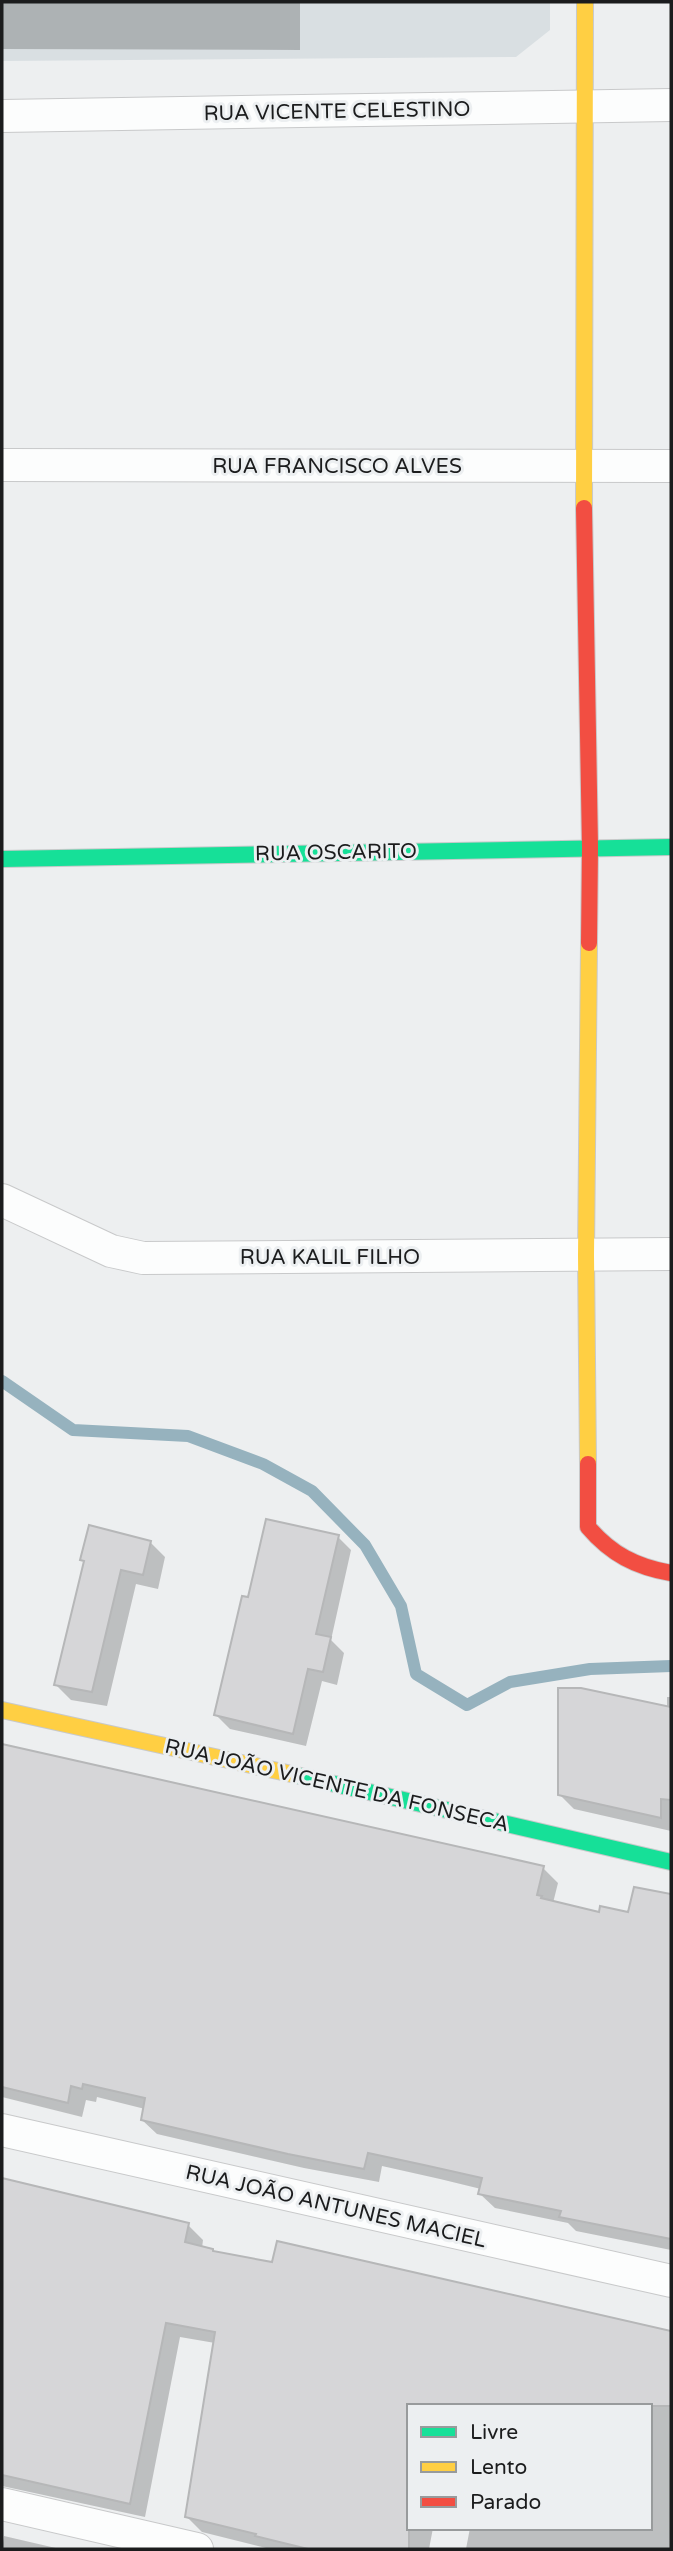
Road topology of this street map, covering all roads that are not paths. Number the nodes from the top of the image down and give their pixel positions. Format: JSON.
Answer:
{"nodes":[{"id":1,"x":585,"y":2,"type":"edge"},
{"id":2,"x":671,"y":105,"type":"edge"},
{"id":3,"x":583,"y":107,"type":"junction"},
{"id":4,"x":2,"y":116,"type":"edge"},
{"id":5,"x":2,"y":465,"type":"edge"},
{"id":6,"x":671,"y":466,"type":"edge"},
{"id":7,"x":583,"y":467,"type":"junction"},
{"id":8,"x":590,"y":847,"type":"junction"},
{"id":9,"x":671,"y":847,"type":"edge"},
{"id":10,"x":2,"y":859,"type":"edge"},
{"id":11,"x":2,"y":1200,"type":"edge"},
{"id":12,"x":671,"y":1254,"type":"edge"},
{"id":13,"x":586,"y":1255,"type":"junction"},
{"id":14,"x":671,"y":1573,"type":"edge"},
{"id":15,"x":2,"y":1710,"type":"edge"},
{"id":16,"x":671,"y":1862,"type":"edge"},
{"id":17,"x":2,"y":2130,"type":"edge"},
{"id":18,"x":671,"y":2281,"type":"edge"},
{"id":19,"x":2,"y":2504,"type":"edge"},
{"id":20,"x":197,"y":2549,"type":"edge"}],
"edges":[{"from":1,"to":3,"type":"street"},
{"from":2,"to":3,"type":"street","name":"RUA VICENTE CELESTINO"},
{"from":3,"to":4,"type":"street","name":"RUA VICENTE CELESTINO"},
{"from":3,"to":7,"type":"street"},
{"from":5,"to":7,"type":"street","name":"RUA FRANCISCO ALVES"},
{"from":6,"to":7,"type":"street","name":"RUA FRANCISCO ALVES"},
{"from":7,"to":8,"type":"street"},
{"from":8,"to":9,"type":"street","name":"RUA OSCARITO"},
{"from":8,"to":10,"type":"street","name":"RUA OSCARITO"},
{"from":8,"to":13,"type":"street"},
{"from":11,"to":13,"type":"street","name":"RUA KALIL FILHO"},
{"from":12,"to":13,"type":"street","name":"RUA KALIL FILHO"},
{"from":13,"to":14,"type":"street"},
{"from":15,"to":16,"type":"street","name":"RUA JOÃO VICENTE DA FONSECA"},
{"from":17,"to":18,"type":"street","name":"RUA JOÃO ANTUNES MACIEL"},
{"from":19,"to":20,"type":"street"}]}
